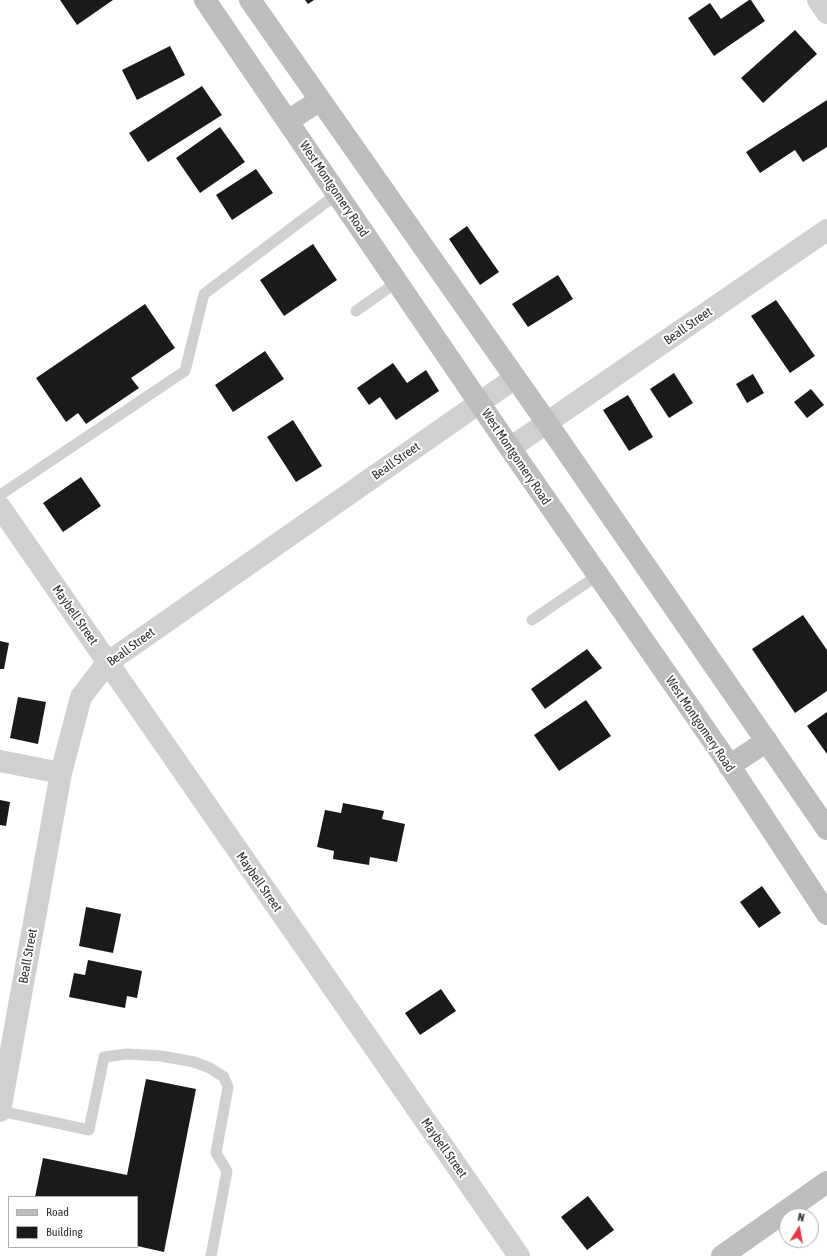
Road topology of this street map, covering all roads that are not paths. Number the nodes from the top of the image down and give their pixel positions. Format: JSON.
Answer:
{"nodes":[{"id":1,"x":205,"y":0,"type":"edge"},
{"id":2,"x":250,"y":0,"type":"edge"},
{"id":3,"x":818,"y":0,"type":"edge"},
{"id":4,"x":827,"y":13,"type":"edge"},
{"id":5,"x":320,"y":100,"type":"junction"},
{"id":6,"x":288,"y":121,"type":"junction"},
{"id":7,"x":338,"y":194,"type":"junction"},
{"id":8,"x":827,"y":230,"type":"edge"},
{"id":9,"x":397,"y":282,"type":"junction"},
{"id":10,"x":356,"y":312,"type":"dead end"},
{"id":11,"x":515,"y":378,"type":"junction"},
{"id":12,"x":479,"y":403,"type":"junction"},
{"id":13,"x":547,"y":423,"type":"junction"},
{"id":14,"x":510,"y":448,"type":"junction"},
{"id":15,"x":0,"y":495,"type":"edge"},
{"id":16,"x":0,"y":507,"type":"edge"},
{"id":17,"x":598,"y":575,"type":"junction"},
{"id":18,"x":532,"y":620,"type":"dead end"},
{"id":19,"x":107,"y":663,"type":"junction"},
{"id":20,"x":767,"y":741,"type":"junction"},
{"id":21,"x":0,"y":761,"type":"edge"},
{"id":22,"x":730,"y":766,"type":"junction"},
{"id":23,"x":61,"y":773,"type":"junction"},
{"id":24,"x":827,"y":829,"type":"edge"},
{"id":25,"x":827,"y":914,"type":"edge"},
{"id":26,"x":0,"y":1111,"type":"edge"},
{"id":27,"x":827,"y":1182,"type":"edge"},
{"id":28,"x":210,"y":1256,"type":"edge"},
{"id":29,"x":519,"y":1256,"type":"edge"},
{"id":30,"x":722,"y":1256,"type":"edge"}],
"edges":[{"from":1,"to":6,"type":"main road","name":"West Montgomery Road"},
{"from":2,"to":5,"type":"main road"},
{"from":3,"to":4,"type":"street"},
{"from":5,"to":6,"type":"main road"},
{"from":5,"to":11,"type":"main road"},
{"from":6,"to":7,"type":"main road","name":"West Montgomery Road"},
{"from":7,"to":9,"type":"main road","name":"West Montgomery Road"},
{"from":7,"to":15,"type":"lane"},
{"from":8,"to":13,"type":"street","name":"Beall Street"},
{"from":9,"to":10,"type":"lane"},
{"from":9,"to":12,"type":"main road","name":"West Montgomery Road"},
{"from":11,"to":12,"type":"street","name":"Beall Street"},
{"from":11,"to":13,"type":"main road"},
{"from":12,"to":14,"type":"main road","name":"West Montgomery Road"},
{"from":12,"to":19,"type":"street","name":"Beall Street"},
{"from":13,"to":14,"type":"street","name":"Beall Street"},
{"from":13,"to":20,"type":"main road"},
{"from":14,"to":17,"type":"main road","name":"West Montgomery Road"},
{"from":16,"to":19,"type":"street","name":"Maybell Street"},
{"from":17,"to":18,"type":"lane"},
{"from":17,"to":22,"type":"main road","name":"West Montgomery Road"},
{"from":19,"to":23,"type":"street","name":"Beall Street"},
{"from":19,"to":29,"type":"street","name":"Maybell Street"},
{"from":20,"to":22,"type":"main road"},
{"from":20,"to":24,"type":"main road"},
{"from":21,"to":23,"type":"street"},
{"from":22,"to":25,"type":"main road","name":"West Montgomery Road"},
{"from":23,"to":26,"type":"street","name":"Beall Street"},
{"from":26,"to":28,"type":"lane"},
{"from":27,"to":30,"type":"main road"}]}
